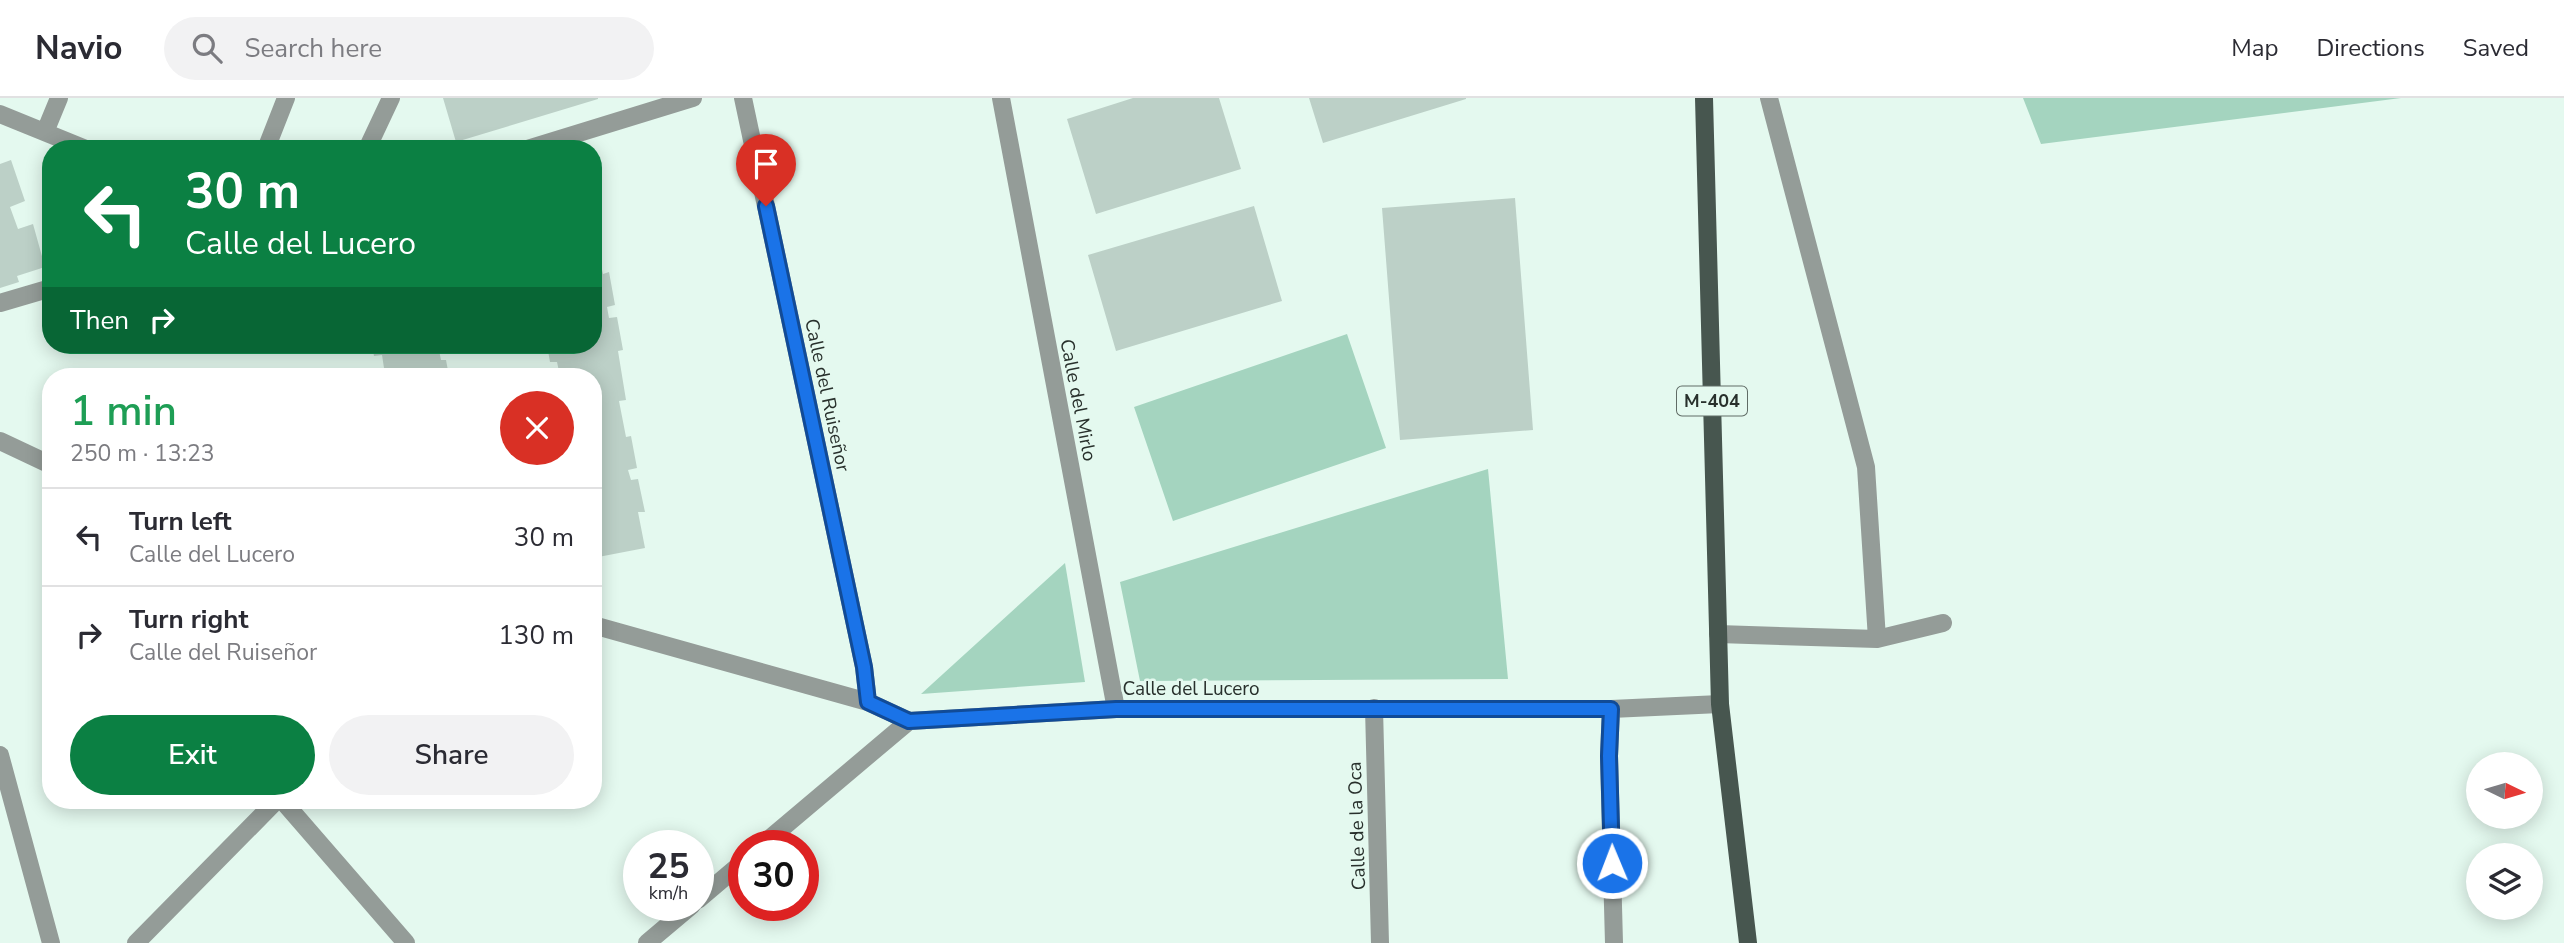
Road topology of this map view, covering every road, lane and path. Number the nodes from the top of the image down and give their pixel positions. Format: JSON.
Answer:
{"nodes":[{"id":1,"x":60,"y":98,"type":"edge"},
{"id":2,"x":286,"y":98,"type":"edge"},
{"id":3,"x":391,"y":98,"type":"edge"},
{"id":4,"x":694,"y":98,"type":"edge"},
{"id":5,"x":743,"y":98,"type":"edge"},
{"id":6,"x":1001,"y":98,"type":"edge"},
{"id":7,"x":1703,"y":98,"type":"edge"},
{"id":8,"x":1769,"y":98,"type":"edge"},
{"id":9,"x":0,"y":114,"type":"edge"},
{"id":10,"x":45,"y":132,"type":"junction"},
{"id":11,"x":64,"y":140,"type":"edge"},
{"id":12,"x":270,"y":140,"type":"edge"},
{"id":13,"x":371,"y":140,"type":"edge"},
{"id":14,"x":556,"y":140,"type":"edge"},
{"id":15,"x":42,"y":291,"type":"edge"},
{"id":16,"x":0,"y":303,"type":"edge"},
{"id":17,"x":0,"y":441,"type":"edge"},
{"id":18,"x":42,"y":461,"type":"edge"},
{"id":19,"x":1943,"y":624,"type":"dead end"},
{"id":20,"x":602,"y":628,"type":"edge"},
{"id":21,"x":1718,"y":634,"type":"junction"},
{"id":22,"x":1877,"y":639,"type":"junction"},
{"id":23,"x":868,"y":702,"type":"junction"},
{"id":24,"x":1720,"y":704,"type":"junction"},
{"id":25,"x":1374,"y":708,"type":"junction"},
{"id":26,"x":1116,"y":709,"type":"junction"},
{"id":27,"x":1611,"y":709,"type":"junction"},
{"id":28,"x":909,"y":721,"type":"junction"},
{"id":29,"x":0,"y":755,"type":"edge"},
{"id":30,"x":270,"y":809,"type":"edge"},
{"id":31,"x":287,"y":809,"type":"edge"},
{"id":32,"x":780,"y":830,"type":"edge"},
{"id":33,"x":728,"y":875,"type":"edge"},
{"id":34,"x":714,"y":886,"type":"edge"},
{"id":35,"x":673,"y":921,"type":"edge"},
{"id":36,"x":51,"y":943,"type":"edge"},
{"id":37,"x":136,"y":943,"type":"edge"},
{"id":38,"x":406,"y":943,"type":"edge"},
{"id":39,"x":647,"y":943,"type":"edge"},
{"id":40,"x":1380,"y":943,"type":"edge"},
{"id":41,"x":1614,"y":943,"type":"edge"},
{"id":42,"x":1748,"y":943,"type":"edge"}],
"edges":[{"from":1,"to":10,"type":"street"},
{"from":2,"to":12,"type":"street"},
{"from":3,"to":13,"type":"street"},
{"from":4,"to":14,"type":"street"},
{"from":5,"to":23,"type":"street","name":"Calle del Ruiseñor"},
{"from":6,"to":26,"type":"street","name":"Calle del Mirlo"},
{"from":7,"to":21,"type":"main road","number":"M-404"},
{"from":8,"to":22,"type":"street"},
{"from":9,"to":10,"type":"street"},
{"from":10,"to":11,"type":"street"},
{"from":15,"to":16,"type":"street"},
{"from":17,"to":18,"type":"street"},
{"from":19,"to":22,"type":"street"},
{"from":20,"to":23,"type":"street","name":"Calle del Lucero"},
{"from":21,"to":22,"type":"street"},
{"from":21,"to":24,"type":"main road","number":"M-404"},
{"from":23,"to":28,"type":"street","name":"Calle del Lucero"},
{"from":24,"to":27,"type":"street","name":"Calle del Lucero"},
{"from":24,"to":42,"type":"main road","number":"M-404"},
{"from":25,"to":26,"type":"street","name":"Calle del Lucero"},
{"from":25,"to":27,"type":"street","name":"Calle del Lucero"},
{"from":25,"to":40,"type":"street","name":"Calle de la Oca"},
{"from":26,"to":28,"type":"street","name":"Calle del Lucero"},
{"from":27,"to":41,"type":"street"},
{"from":28,"to":32,"type":"street"},
{"from":29,"to":36,"type":"street"},
{"from":30,"to":37,"type":"street"},
{"from":31,"to":38,"type":"street"},
{"from":33,"to":34,"type":"street"},
{"from":35,"to":39,"type":"street"}]}
